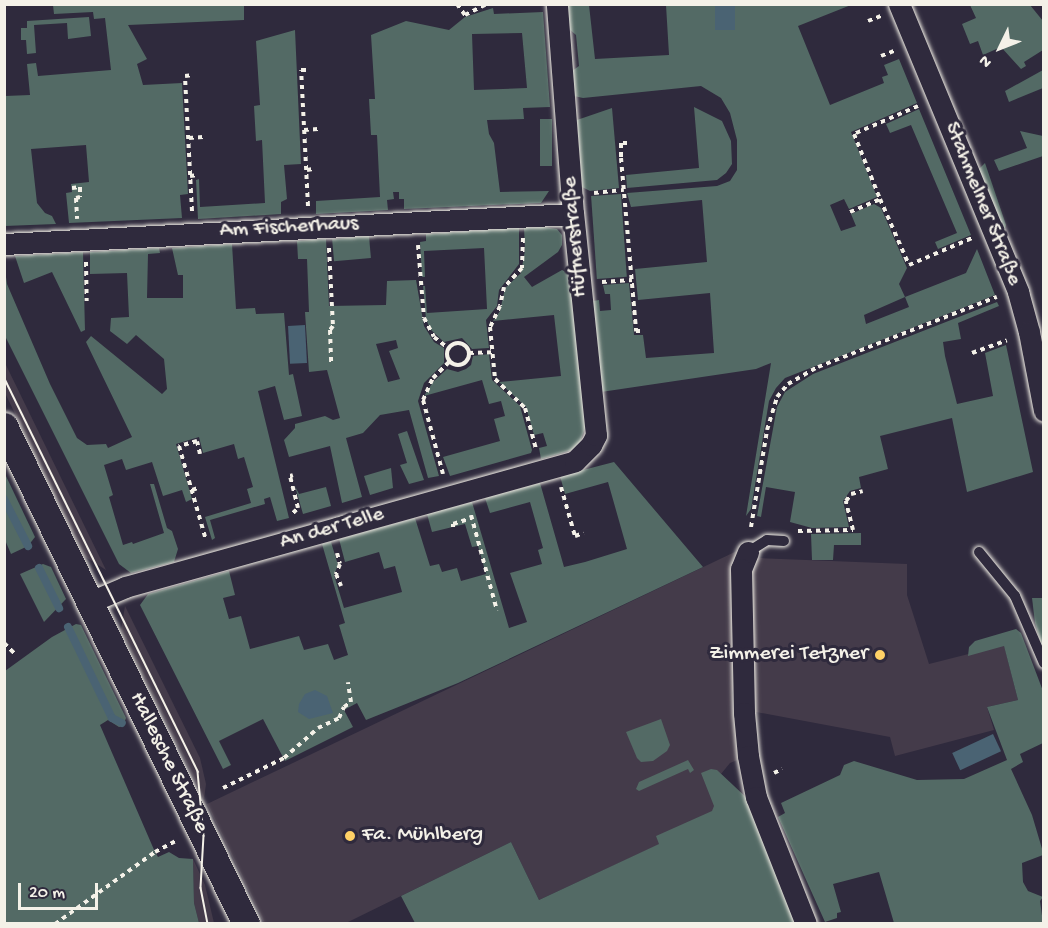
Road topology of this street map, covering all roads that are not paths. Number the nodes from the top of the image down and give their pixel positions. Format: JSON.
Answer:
{"nodes":[{"id":1,"x":557,"y":4,"type":"edge"},
{"id":2,"x":899,"y":4,"type":"edge"},
{"id":3,"x":573,"y":214,"type":"junction"},
{"id":4,"x":4,"y":244,"type":"edge"},
{"id":5,"x":1044,"y":411,"type":"edge"},
{"id":6,"x":4,"y":426,"type":"edge"},
{"id":7,"x":575,"y":461,"type":"joint"},
{"id":8,"x":784,"y":541,"type":"dead end"},
{"id":9,"x":748,"y":552,"type":"joint"},
{"id":10,"x":979,"y":552,"type":"dead end"},
{"id":11,"x":90,"y":602,"type":"junction"},
{"id":12,"x":1044,"y":663,"type":"edge"},
{"id":13,"x":246,"y":924,"type":"edge"},
{"id":14,"x":806,"y":924,"type":"edge"}],
"edges":[{"from":1,"to":3,"type":"street","name":"Hüfnerstraße"},
{"from":2,"to":5,"type":"street","name":"Stahmelner Straße"},
{"from":3,"to":4,"type":"street","name":"Am Fischerhaus"},
{"from":3,"to":7,"type":"street","name":"Hüfnerstraße"},
{"from":6,"to":11,"type":"street","name":"Hallesche Straße"},
{"from":7,"to":11,"type":"street","name":"An der Telle"},
{"from":8,"to":9,"type":"lane"},
{"from":9,"to":14,"type":"street"},
{"from":10,"to":12,"type":"lane"},
{"from":11,"to":13,"type":"street","name":"Hallesche Straße"}]}
